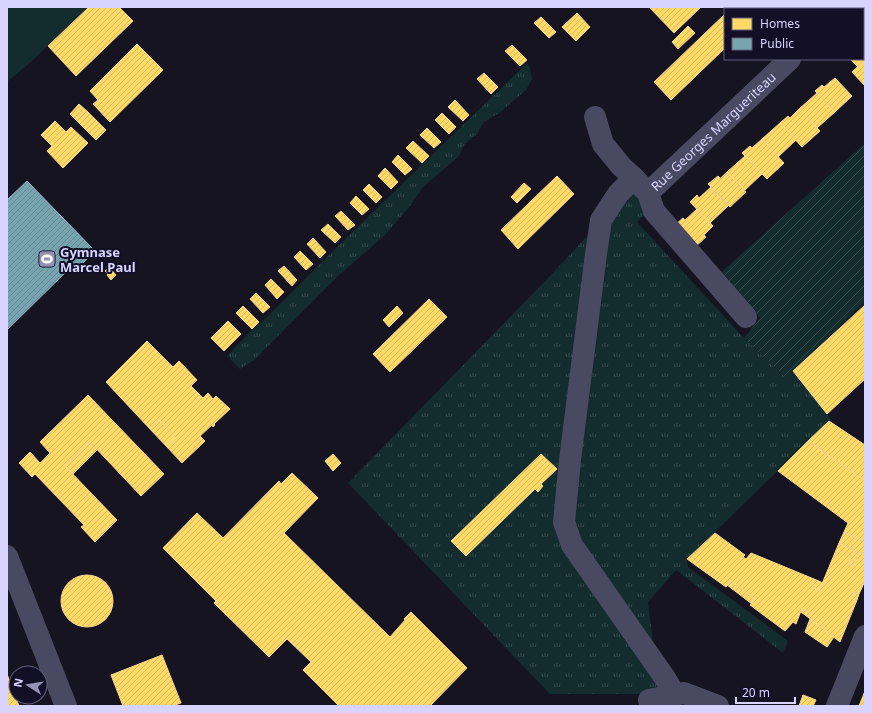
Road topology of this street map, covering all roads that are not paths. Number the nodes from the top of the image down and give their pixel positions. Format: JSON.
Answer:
{"nodes":[{"id":1,"x":789,"y":60,"type":"edge"},
{"id":2,"x":595,"y":117,"type":"dead end"},
{"id":3,"x":641,"y":185,"type":"junction"},
{"id":4,"x":746,"y":317,"type":"dead end"},
{"id":5,"x":7,"y":556,"type":"edge"},
{"id":6,"x":865,"y":636,"type":"edge"},
{"id":7,"x":675,"y":695,"type":"junction"},
{"id":8,"x":649,"y":700,"type":"dead end"},
{"id":9,"x":66,"y":706,"type":"edge"},
{"id":10,"x":718,"y":706,"type":"edge"},
{"id":11,"x":837,"y":706,"type":"edge"}],
"edges":[{"from":1,"to":3,"type":"street","name":"Rue Georges Margueriteau"},
{"from":2,"to":3,"type":"street"},
{"from":3,"to":4,"type":"street","name":"Rue Georges Margueriteau"},
{"from":3,"to":7,"type":"street"},
{"from":5,"to":9,"type":"street"},
{"from":6,"to":11,"type":"street"},
{"from":7,"to":8,"type":"street"},
{"from":7,"to":10,"type":"street"}]}
